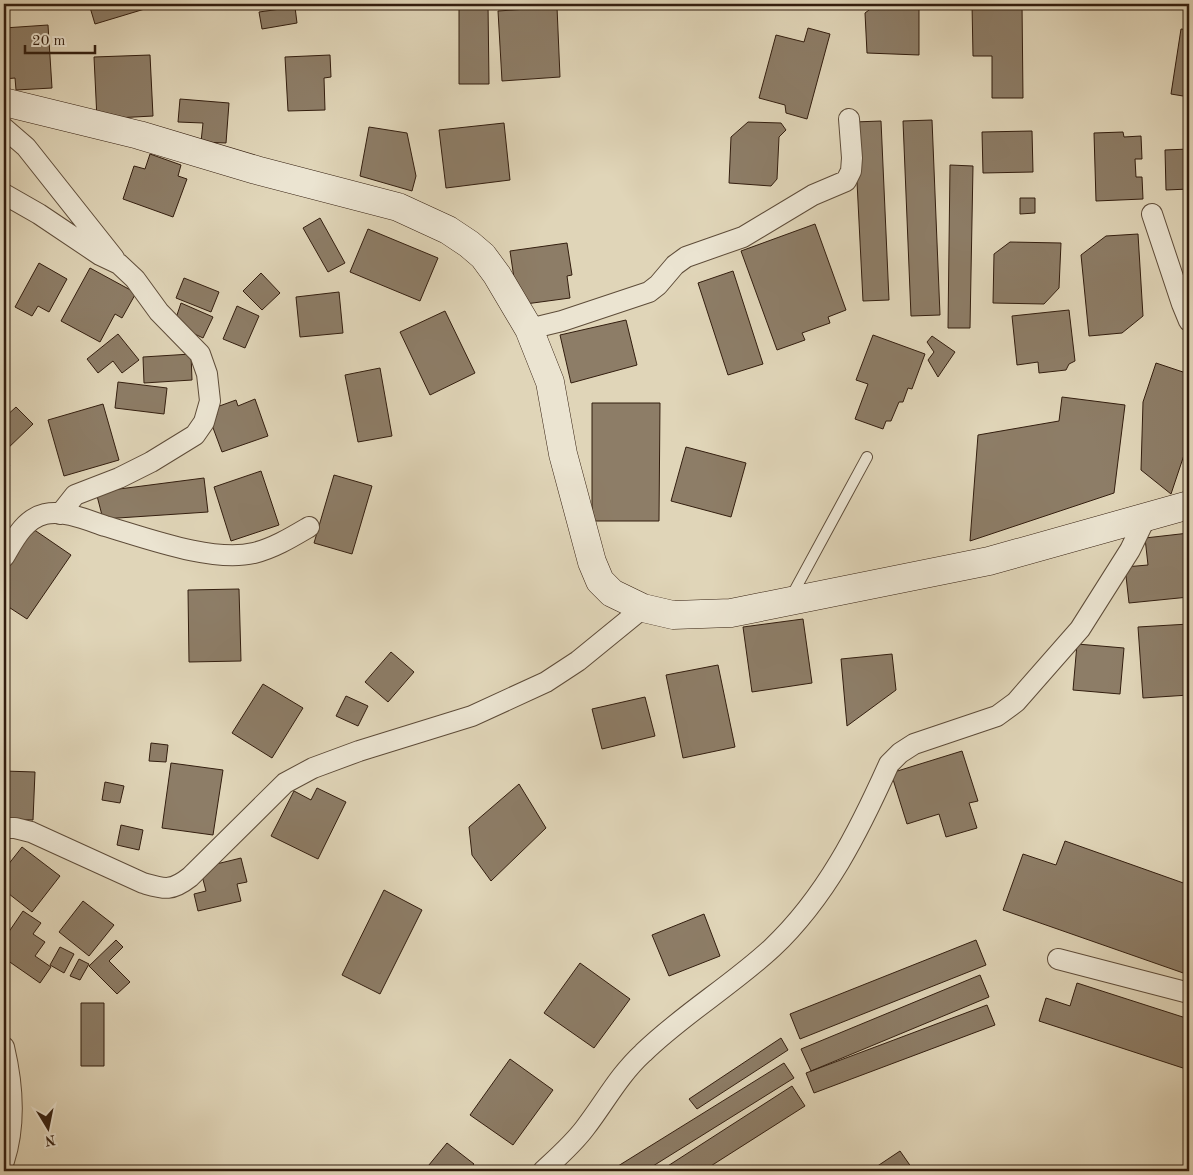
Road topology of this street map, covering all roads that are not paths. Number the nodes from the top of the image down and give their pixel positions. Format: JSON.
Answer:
{"nodes":[{"id":1,"x":4,"y":102,"type":"edge"},
{"id":2,"x":849,"y":119,"type":"dead end"},
{"id":3,"x":4,"y":128,"type":"edge"},
{"id":4,"x":4,"y":194,"type":"edge"},
{"id":5,"x":1152,"y":214,"type":"dead end"},
{"id":6,"x":119,"y":264,"type":"junction"},
{"id":7,"x":1189,"y":321,"type":"edge"},
{"id":8,"x":529,"y":329,"type":"junction"},
{"id":9,"x":867,"y":457,"type":"dead end"},
{"id":10,"x":1189,"y":505,"type":"edge"},
{"id":11,"x":60,"y":514,"type":"junction"},
{"id":12,"x":1146,"y":517,"type":"junction"},
{"id":13,"x":309,"y":527,"type":"dead end"},
{"id":14,"x":4,"y":557,"type":"edge"},
{"id":15,"x":789,"y":600,"type":"junction"},
{"id":16,"x":642,"y":608,"type":"junction"},
{"id":17,"x":4,"y":828,"type":"edge"},
{"id":18,"x":1058,"y":959,"type":"dead end"},
{"id":19,"x":1189,"y":993,"type":"edge"},
{"id":20,"x":4,"y":1048,"type":"edge"},
{"id":21,"x":4,"y":1162,"type":"edge"},
{"id":22,"x":543,"y":1171,"type":"edge"}],
"edges":[{"from":1,"to":8,"type":"street"},
{"from":2,"to":8,"type":"street"},
{"from":3,"to":6,"type":"street"},
{"from":4,"to":6,"type":"street"},
{"from":5,"to":7,"type":"street"},
{"from":6,"to":11,"type":"street"},
{"from":8,"to":16,"type":"street"},
{"from":9,"to":15,"type":"lane"},
{"from":10,"to":12,"type":"street"},
{"from":11,"to":13,"type":"street"},
{"from":11,"to":14,"type":"street"},
{"from":12,"to":15,"type":"street"},
{"from":12,"to":22,"type":"street"},
{"from":15,"to":16,"type":"street"},
{"from":16,"to":17,"type":"street"},
{"from":18,"to":19,"type":"street"},
{"from":20,"to":21,"type":"street"}]}
